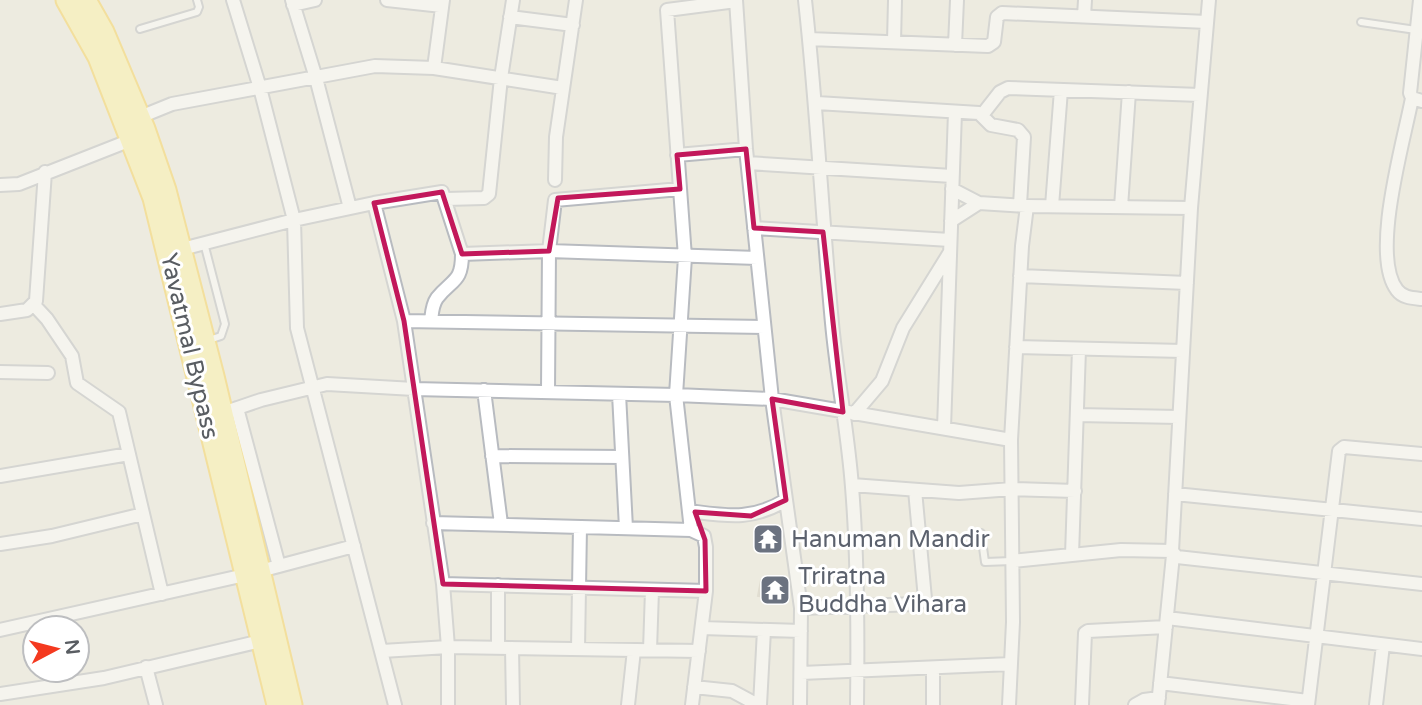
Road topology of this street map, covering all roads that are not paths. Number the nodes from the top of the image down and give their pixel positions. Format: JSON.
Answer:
{"nodes":[{"id":1,"x":66,"y":0,"type":"edge"},
{"id":2,"x":197,"y":0,"type":"edge"},
{"id":3,"x":233,"y":0,"type":"edge"},
{"id":4,"x":315,"y":0,"type":"edge"},
{"id":5,"x":387,"y":0,"type":"edge"},
{"id":6,"x":513,"y":0,"type":"edge"},
{"id":7,"x":576,"y":0,"type":"edge"},
{"id":8,"x":736,"y":0,"type":"edge"},
{"id":9,"x":805,"y":0,"type":"edge"},
{"id":10,"x":895,"y":0,"type":"edge"},
{"id":11,"x":957,"y":0,"type":"edge"},
{"id":12,"x":1085,"y":0,"type":"edge"},
{"id":13,"x":1209,"y":0,"type":"edge"},
{"id":14,"x":1420,"y":0,"type":"edge"},
{"id":15,"x":91,"y":2,"type":"edge"},
{"id":16,"x":293,"y":3,"type":"edge"},
{"id":17,"x":442,"y":3,"type":"edge"},
{"id":18,"x":1084,"y":16,"type":"junction"},
{"id":19,"x":510,"y":17,"type":"junction"},
{"id":20,"x":1207,"y":22,"type":"junction"},
{"id":21,"x":1361,"y":22,"type":"dead end"},
{"id":22,"x":573,"y":25,"type":"junction"},
{"id":23,"x":1418,"y":28,"type":"edge"},
{"id":24,"x":140,"y":29,"type":"dead end"},
{"id":25,"x":809,"y":38,"type":"junction"},
{"id":26,"x":894,"y":42,"type":"junction"},
{"id":27,"x":955,"y":45,"type":"junction"},
{"id":28,"x":433,"y":68,"type":"junction"},
{"id":29,"x":317,"y":78,"type":"junction"},
{"id":30,"x":501,"y":78,"type":"junction"},
{"id":31,"x":260,"y":88,"type":"junction"},
{"id":32,"x":563,"y":88,"type":"junction"},
{"id":33,"x":1061,"y":90,"type":"junction"},
{"id":34,"x":1129,"y":92,"type":"junction"},
{"id":35,"x":1200,"y":95,"type":"junction"},
{"id":36,"x":1417,"y":100,"type":"edge"},
{"id":37,"x":817,"y":103,"type":"junction"},
{"id":38,"x":955,"y":112,"type":"junction"},
{"id":39,"x":982,"y":115,"type":"junction"},
{"id":40,"x":140,"y":117,"type":"junction"},
{"id":41,"x":131,"y":139,"type":"junction"},
{"id":42,"x":677,"y":155,"type":"junction"},
{"id":43,"x":747,"y":156,"type":"junction"},
{"id":44,"x":820,"y":166,"type":"junction"},
{"id":45,"x":45,"y":172,"type":"junction"},
{"id":46,"x":555,"y":180,"type":"dead end"},
{"id":47,"x":952,"y":182,"type":"junction"},
{"id":48,"x":0,"y":185,"type":"edge"},
{"id":49,"x":680,"y":189,"type":"junction"},
{"id":50,"x":446,"y":199,"type":"junction"},
{"id":51,"x":374,"y":203,"type":"junction"},
{"id":52,"x":979,"y":203,"type":"junction"},
{"id":53,"x":1023,"y":205,"type":"junction"},
{"id":54,"x":1052,"y":206,"type":"junction"},
{"id":55,"x":1121,"y":207,"type":"junction"},
{"id":56,"x":350,"y":208,"type":"junction"},
{"id":57,"x":1191,"y":208,"type":"junction"},
{"id":58,"x":294,"y":220,"type":"junction"},
{"id":59,"x":951,"y":221,"type":"junction"},
{"id":60,"x":754,"y":228,"type":"junction"},
{"id":61,"x":823,"y":232,"type":"junction"},
{"id":62,"x":204,"y":243,"type":"junction"},
{"id":63,"x":950,"y":246,"type":"junction"},
{"id":64,"x":182,"y":249,"type":"junction"},
{"id":65,"x":549,"y":251,"type":"junction"},
{"id":66,"x":462,"y":254,"type":"junction"},
{"id":67,"x":685,"y":257,"type":"junction"},
{"id":68,"x":757,"y":258,"type":"junction"},
{"id":69,"x":1020,"y":276,"type":"junction"},
{"id":70,"x":1187,"y":283,"type":"junction"},
{"id":71,"x":1422,"y":299,"type":"edge"},
{"id":72,"x":34,"y":305,"type":"junction"},
{"id":73,"x":0,"y":314,"type":"edge"},
{"id":74,"x":404,"y":321,"type":"junction"},
{"id":75,"x":431,"y":321,"type":"junction"},
{"id":76,"x":550,"y":324,"type":"junction"},
{"id":77,"x":681,"y":327,"type":"junction"},
{"id":78,"x":764,"y":327,"type":"junction"},
{"id":79,"x":205,"y":341,"type":"junction"},
{"id":80,"x":1016,"y":347,"type":"junction"},
{"id":81,"x":1079,"y":349,"type":"junction"},
{"id":82,"x":1183,"y":351,"type":"junction"},
{"id":83,"x":0,"y":372,"type":"edge"},
{"id":84,"x":48,"y":373,"type":"dead end"},
{"id":85,"x":312,"y":386,"type":"junction"},
{"id":86,"x":414,"y":388,"type":"junction"},
{"id":87,"x":484,"y":390,"type":"junction"},
{"id":88,"x":548,"y":391,"type":"junction"},
{"id":89,"x":619,"y":394,"type":"junction"},
{"id":90,"x":676,"y":395,"type":"junction"},
{"id":91,"x":772,"y":399,"type":"junction"},
{"id":92,"x":222,"y":413,"type":"junction"},
{"id":93,"x":849,"y":413,"type":"junction"},
{"id":94,"x":1077,"y":415,"type":"junction"},
{"id":95,"x":1179,"y":417,"type":"junction"},
{"id":96,"x":944,"y":428,"type":"junction"},
{"id":97,"x":1011,"y":440,"type":"junction"},
{"id":98,"x":129,"y":454,"type":"junction"},
{"id":99,"x":1422,"y":454,"type":"edge"},
{"id":100,"x":492,"y":456,"type":"junction"},
{"id":101,"x":622,"y":457,"type":"junction"},
{"id":102,"x":0,"y":476,"type":"edge"},
{"id":103,"x":852,"y":485,"type":"junction"},
{"id":104,"x":1012,"y":489,"type":"junction"},
{"id":105,"x":915,"y":490,"type":"junction"},
{"id":106,"x":1074,"y":491,"type":"junction"},
{"id":107,"x":1175,"y":494,"type":"junction"},
{"id":108,"x":786,"y":500,"type":"junction"},
{"id":109,"x":1331,"y":509,"type":"junction"},
{"id":110,"x":689,"y":512,"type":"junction"},
{"id":111,"x":143,"y":514,"type":"junction"},
{"id":112,"x":1422,"y":519,"type":"edge"},
{"id":113,"x":433,"y":523,"type":"junction"},
{"id":114,"x":501,"y":524,"type":"junction"},
{"id":115,"x":580,"y":527,"type":"junction"},
{"id":116,"x":626,"y":528,"type":"junction"},
{"id":117,"x":691,"y":530,"type":"junction"},
{"id":118,"x":981,"y":533,"type":"dead end"},
{"id":119,"x":0,"y":544,"type":"edge"},
{"id":120,"x":354,"y":546,"type":"junction"},
{"id":121,"x":1172,"y":553,"type":"junction"},
{"id":122,"x":1072,"y":555,"type":"junction"},
{"id":123,"x":1012,"y":561,"type":"junction"},
{"id":124,"x":279,"y":565,"type":"junction"},
{"id":125,"x":253,"y":573,"type":"junction"},
{"id":126,"x":1322,"y":573,"type":"junction"},
{"id":127,"x":443,"y":584,"type":"junction"},
{"id":128,"x":1422,"y":584,"type":"edge"},
{"id":129,"x":498,"y":585,"type":"junction"},
{"id":130,"x":580,"y":587,"type":"junction"},
{"id":131,"x":652,"y":590,"type":"junction"},
{"id":132,"x":706,"y":591,"type":"junction"},
{"id":133,"x":162,"y":594,"type":"junction"},
{"id":134,"x":859,"y":604,"type":"junction"},
{"id":135,"x":801,"y":608,"type":"junction"},
{"id":136,"x":1166,"y":622,"type":"junction"},
{"id":137,"x":702,"y":628,"type":"junction"},
{"id":138,"x":0,"y":630,"type":"edge"},
{"id":139,"x":764,"y":630,"type":"junction"},
{"id":140,"x":801,"y":631,"type":"junction"},
{"id":141,"x":1315,"y":637,"type":"junction"},
{"id":142,"x":261,"y":641,"type":"junction"},
{"id":143,"x":1383,"y":645,"type":"junction"},
{"id":144,"x":448,"y":647,"type":"junction"},
{"id":145,"x":498,"y":648,"type":"junction"},
{"id":146,"x":512,"y":648,"type":"junction"},
{"id":147,"x":578,"y":649,"type":"junction"},
{"id":148,"x":1422,"y":649,"type":"edge"},
{"id":149,"x":382,"y":650,"type":"junction"},
{"id":150,"x":634,"y":650,"type":"junction"},
{"id":151,"x":650,"y":650,"type":"junction"},
{"id":152,"x":699,"y":651,"type":"junction"},
{"id":153,"x":1011,"y":664,"type":"junction"},
{"id":154,"x":146,"y":667,"type":"junction"},
{"id":155,"x":933,"y":668,"type":"junction"},
{"id":156,"x":858,"y":671,"type":"junction"},
{"id":157,"x":800,"y":673,"type":"junction"},
{"id":158,"x":1160,"y":683,"type":"junction"},
{"id":159,"x":694,"y":687,"type":"junction"},
{"id":160,"x":0,"y":694,"type":"edge"},
{"id":161,"x":24,"y":699,"type":"edge"},
{"id":162,"x":1158,"y":702,"type":"edge"},
{"id":163,"x":1308,"y":703,"type":"edge"},
{"id":164,"x":156,"y":705,"type":"edge"},
{"id":165,"x":277,"y":705,"type":"edge"},
{"id":166,"x":292,"y":705,"type":"edge"},
{"id":167,"x":396,"y":705,"type":"edge"},
{"id":168,"x":448,"y":705,"type":"edge"},
{"id":169,"x":513,"y":705,"type":"edge"},
{"id":170,"x":628,"y":705,"type":"edge"},
{"id":171,"x":692,"y":705,"type":"edge"},
{"id":172,"x":759,"y":705,"type":"edge"},
{"id":173,"x":800,"y":705,"type":"edge"},
{"id":174,"x":857,"y":705,"type":"edge"},
{"id":175,"x":933,"y":705,"type":"edge"},
{"id":176,"x":1009,"y":705,"type":"edge"},
{"id":177,"x":1082,"y":705,"type":"edge"},
{"id":178,"x":1135,"y":705,"type":"edge"},
{"id":179,"x":1376,"y":705,"type":"edge"}],
"edges":[{"from":1,"to":41,"type":"main road","name":"Yavatmal Bypass"},
{"from":2,"to":24,"type":"lane"},
{"from":3,"to":31,"type":"street"},
{"from":4,"to":16,"type":"street"},
{"from":5,"to":17,"type":"street"},
{"from":6,"to":19,"type":"street"},
{"from":7,"to":22,"type":"street"},
{"from":8,"to":42,"type":"street"},
{"from":8,"to":43,"type":"street"},
{"from":9,"to":25,"type":"street"},
{"from":10,"to":26,"type":"street"},
{"from":11,"to":27,"type":"street"},
{"from":12,"to":18,"type":"street"},
{"from":13,"to":20,"type":"street"},
{"from":14,"to":23,"type":"street"},
{"from":15,"to":40,"type":"main road","name":"Yavatmal Bypass"},
{"from":16,"to":29,"type":"street"},
{"from":17,"to":28,"type":"street"},
{"from":18,"to":20,"type":"street"},
{"from":18,"to":27,"type":"street"},
{"from":19,"to":22,"type":"street"},
{"from":19,"to":30,"type":"street"},
{"from":20,"to":35,"type":"street"},
{"from":21,"to":23,"type":"lane"},
{"from":22,"to":32,"type":"street"},
{"from":23,"to":36,"type":"street"},
{"from":25,"to":26,"type":"street"},
{"from":25,"to":37,"type":"street"},
{"from":26,"to":27,"type":"street"},
{"from":28,"to":29,"type":"street"},
{"from":28,"to":30,"type":"street"},
{"from":29,"to":31,"type":"street"},
{"from":29,"to":56,"type":"street"},
{"from":30,"to":32,"type":"street"},
{"from":30,"to":50,"type":"street"},
{"from":31,"to":40,"type":"street"},
{"from":31,"to":58,"type":"street"},
{"from":32,"to":46,"type":"street"},
{"from":33,"to":34,"type":"street"},
{"from":33,"to":39,"type":"street"},
{"from":33,"to":54,"type":"street"},
{"from":34,"to":35,"type":"street"},
{"from":34,"to":55,"type":"street"},
{"from":35,"to":57,"type":"street"},
{"from":36,"to":71,"type":"street"},
{"from":37,"to":38,"type":"street"},
{"from":37,"to":44,"type":"street"},
{"from":38,"to":39,"type":"street"},
{"from":38,"to":47,"type":"street"},
{"from":39,"to":53,"type":"street"},
{"from":40,"to":64,"type":"main road","name":"Yavatmal Bypass"},
{"from":41,"to":45,"type":"street"},
{"from":41,"to":92,"type":"main road","name":"Yavatmal Bypass"},
{"from":42,"to":43,"type":"street"},
{"from":42,"to":49,"type":"street"},
{"from":43,"to":44,"type":"street"},
{"from":43,"to":60,"type":"street"},
{"from":44,"to":47,"type":"street"},
{"from":44,"to":61,"type":"street"},
{"from":45,"to":48,"type":"street"},
{"from":45,"to":72,"type":"street"},
{"from":47,"to":52,"type":"street"},
{"from":47,"to":59,"type":"street"},
{"from":49,"to":65,"type":"street"},
{"from":49,"to":67,"type":"street"},
{"from":50,"to":51,"type":"street"},
{"from":50,"to":66,"type":"street"},
{"from":51,"to":56,"type":"street"},
{"from":51,"to":74,"type":"street"},
{"from":52,"to":53,"type":"street"},
{"from":52,"to":59,"type":"street"},
{"from":53,"to":54,"type":"street"},
{"from":53,"to":69,"type":"street"},
{"from":54,"to":55,"type":"street"},
{"from":55,"to":57,"type":"street"},
{"from":56,"to":58,"type":"street"},
{"from":57,"to":70,"type":"street"},
{"from":58,"to":62,"type":"street"},
{"from":58,"to":85,"type":"street"},
{"from":59,"to":63,"type":"street"},
{"from":60,"to":61,"type":"street"},
{"from":60,"to":68,"type":"street"},
{"from":61,"to":63,"type":"street"},
{"from":61,"to":93,"type":"street"},
{"from":62,"to":64,"type":"street"},
{"from":62,"to":79,"type":"lane"},
{"from":63,"to":93,"type":"street"},
{"from":63,"to":96,"type":"street"},
{"from":64,"to":79,"type":"main road","name":"Yavatmal Bypass"},
{"from":65,"to":66,"type":"street"},
{"from":65,"to":67,"type":"street"},
{"from":65,"to":76,"type":"street"},
{"from":66,"to":75,"type":"street"},
{"from":67,"to":68,"type":"street"},
{"from":67,"to":77,"type":"street"},
{"from":68,"to":78,"type":"street"},
{"from":69,"to":70,"type":"street"},
{"from":69,"to":80,"type":"street"},
{"from":70,"to":82,"type":"street"},
{"from":72,"to":73,"type":"street"},
{"from":72,"to":98,"type":"street"},
{"from":74,"to":75,"type":"street"},
{"from":74,"to":86,"type":"street"},
{"from":75,"to":76,"type":"street"},
{"from":76,"to":77,"type":"street"},
{"from":76,"to":88,"type":"street"},
{"from":77,"to":78,"type":"street"},
{"from":77,"to":90,"type":"street"},
{"from":78,"to":91,"type":"street"},
{"from":79,"to":92,"type":"main road","name":"Yavatmal Bypass"},
{"from":80,"to":81,"type":"street"},
{"from":80,"to":97,"type":"street"},
{"from":81,"to":82,"type":"street"},
{"from":81,"to":94,"type":"street"},
{"from":82,"to":95,"type":"street"},
{"from":83,"to":84,"type":"street"},
{"from":85,"to":86,"type":"street"},
{"from":85,"to":92,"type":"street"},
{"from":85,"to":120,"type":"street"},
{"from":86,"to":87,"type":"street"},
{"from":86,"to":113,"type":"street"},
{"from":87,"to":88,"type":"street"},
{"from":87,"to":100,"type":"street"},
{"from":88,"to":89,"type":"street"},
{"from":89,"to":90,"type":"street"},
{"from":89,"to":101,"type":"street"},
{"from":90,"to":91,"type":"street"},
{"from":90,"to":110,"type":"street"},
{"from":91,"to":93,"type":"street"},
{"from":91,"to":108,"type":"street"},
{"from":92,"to":124,"type":"street"},
{"from":92,"to":125,"type":"main road","name":"Yavatmal Bypass"},
{"from":93,"to":96,"type":"street"},
{"from":93,"to":103,"type":"street"},
{"from":94,"to":95,"type":"street"},
{"from":94,"to":106,"type":"street"},
{"from":95,"to":107,"type":"street"},
{"from":96,"to":97,"type":"street"},
{"from":97,"to":104,"type":"street"},
{"from":98,"to":102,"type":"street"},
{"from":98,"to":111,"type":"street"},
{"from":99,"to":109,"type":"street"},
{"from":100,"to":101,"type":"street"},
{"from":100,"to":114,"type":"street"},
{"from":101,"to":116,"type":"street"},
{"from":103,"to":105,"type":"street"},
{"from":103,"to":134,"type":"street"},
{"from":104,"to":105,"type":"street"},
{"from":104,"to":106,"type":"street"},
{"from":104,"to":123,"type":"street"},
{"from":105,"to":134,"type":"street"},
{"from":106,"to":122,"type":"street"},
{"from":107,"to":109,"type":"street"},
{"from":107,"to":121,"type":"street"},
{"from":108,"to":110,"type":"street"},
{"from":108,"to":135,"type":"street"},
{"from":109,"to":112,"type":"street"},
{"from":109,"to":126,"type":"street"},
{"from":110,"to":117,"type":"street"},
{"from":111,"to":119,"type":"street"},
{"from":111,"to":133,"type":"street"},
{"from":113,"to":114,"type":"street"},
{"from":113,"to":127,"type":"street"},
{"from":114,"to":115,"type":"street"},
{"from":115,"to":116,"type":"street"},
{"from":115,"to":130,"type":"street"},
{"from":116,"to":117,"type":"street"},
{"from":117,"to":132,"type":"street"},
{"from":118,"to":123,"type":"lane"},
{"from":120,"to":124,"type":"street"},
{"from":120,"to":149,"type":"street"},
{"from":121,"to":122,"type":"street"},
{"from":121,"to":126,"type":"street"},
{"from":121,"to":136,"type":"street"},
{"from":122,"to":123,"type":"street"},
{"from":123,"to":153,"type":"street"},
{"from":124,"to":125,"type":"street"},
{"from":125,"to":133,"type":"street"},
{"from":125,"to":142,"type":"main road","name":"Yavatmal Bypass"},
{"from":125,"to":166,"type":"main road","name":"Yavatmal Bypass"},
{"from":126,"to":128,"type":"street"},
{"from":126,"to":141,"type":"street"},
{"from":127,"to":129,"type":"street"},
{"from":127,"to":144,"type":"street"},
{"from":129,"to":130,"type":"street"},
{"from":129,"to":145,"type":"street"},
{"from":130,"to":131,"type":"street"},
{"from":130,"to":147,"type":"street"},
{"from":131,"to":132,"type":"street"},
{"from":131,"to":151,"type":"street"},
{"from":132,"to":137,"type":"street"},
{"from":133,"to":138,"type":"street"},
{"from":134,"to":135,"type":"street"},
{"from":134,"to":156,"type":"street"},
{"from":135,"to":140,"type":"street"},
{"from":136,"to":141,"type":"street"},
{"from":136,"to":158,"type":"street"},
{"from":136,"to":177,"type":"street"},
{"from":137,"to":139,"type":"street"},
{"from":137,"to":152,"type":"street"},
{"from":139,"to":140,"type":"street"},
{"from":139,"to":172,"type":"street"},
{"from":140,"to":157,"type":"street"},
{"from":141,"to":143,"type":"street"},
{"from":141,"to":163,"type":"street"},
{"from":142,"to":154,"type":"street"},
{"from":142,"to":165,"type":"main road","name":"Yavatmal Bypass"},
{"from":143,"to":148,"type":"street"},
{"from":143,"to":179,"type":"street"},
{"from":144,"to":145,"type":"street"},
{"from":144,"to":149,"type":"street"},
{"from":144,"to":168,"type":"street"},
{"from":145,"to":146,"type":"street"},
{"from":146,"to":147,"type":"street"},
{"from":146,"to":169,"type":"street"},
{"from":147,"to":150,"type":"street"},
{"from":149,"to":167,"type":"street"},
{"from":150,"to":151,"type":"street"},
{"from":150,"to":170,"type":"street"},
{"from":151,"to":152,"type":"street"},
{"from":152,"to":159,"type":"street"},
{"from":153,"to":155,"type":"street"},
{"from":153,"to":176,"type":"street"},
{"from":154,"to":161,"type":"street"},
{"from":154,"to":164,"type":"street"},
{"from":155,"to":156,"type":"street"},
{"from":155,"to":175,"type":"street"},
{"from":156,"to":157,"type":"street"},
{"from":156,"to":174,"type":"street"},
{"from":157,"to":173,"type":"street"},
{"from":158,"to":162,"type":"street"},
{"from":158,"to":163,"type":"street"},
{"from":159,"to":171,"type":"street"},
{"from":159,"to":172,"type":"street"},
{"from":160,"to":161,"type":"street"},
{"from":162,"to":178,"type":"street"}]}
